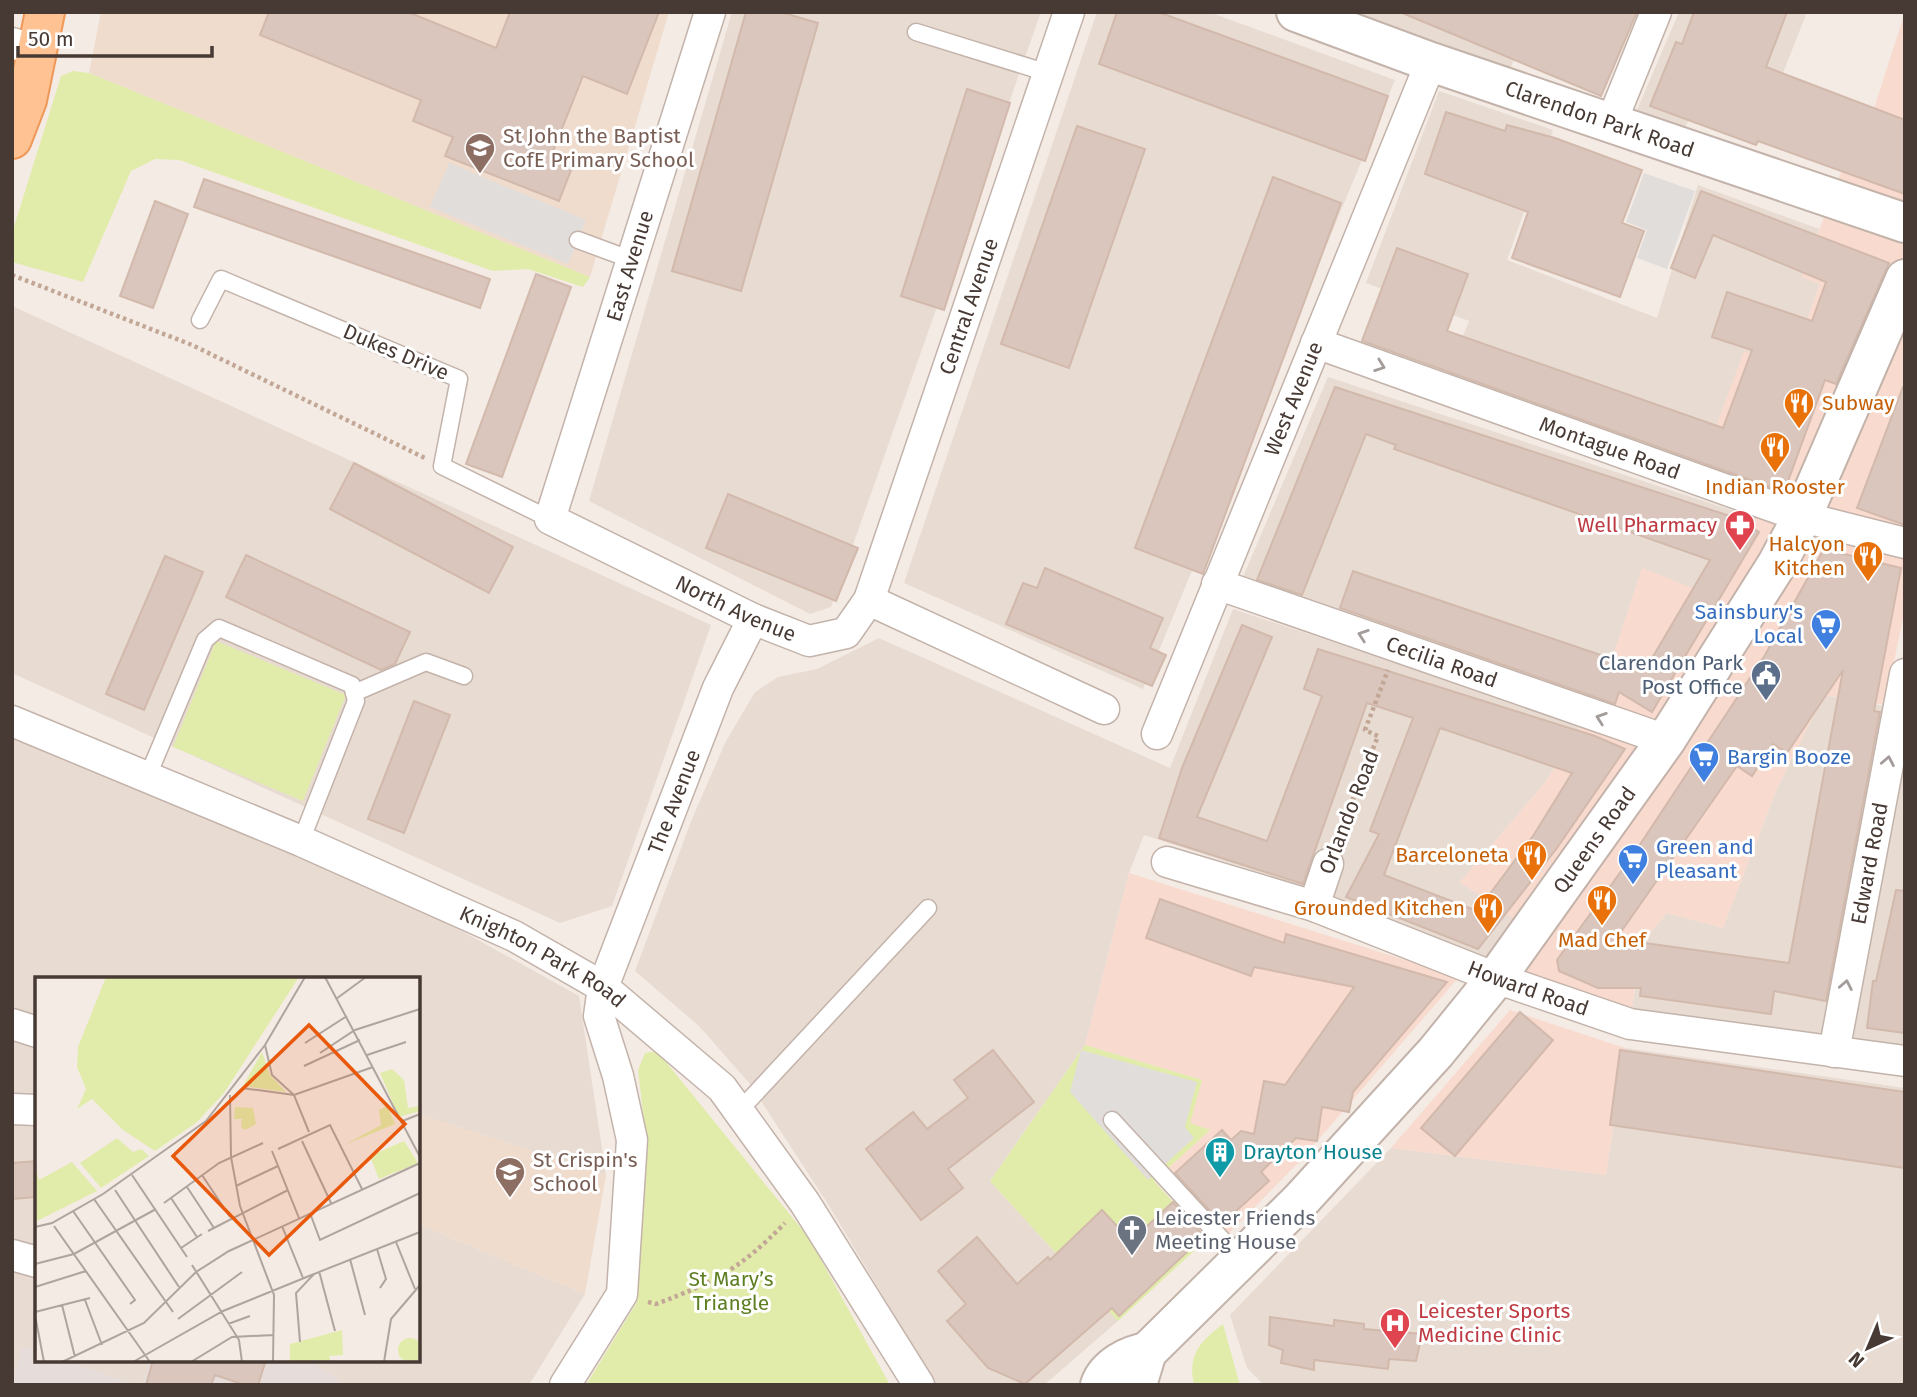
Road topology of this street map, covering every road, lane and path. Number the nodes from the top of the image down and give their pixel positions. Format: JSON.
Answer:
{"nodes":[{"id":1,"x":45,"y":12,"type":"edge"},
{"id":2,"x":710,"y":12,"type":"edge"},
{"id":3,"x":1069,"y":12,"type":"edge"},
{"id":4,"x":1656,"y":12,"type":"edge"},
{"id":5,"x":1309,"y":14,"type":"edge"},
{"id":6,"x":916,"y":32,"type":"dead end"},
{"id":7,"x":24,"y":46,"type":"edge"},
{"id":8,"x":1431,"y":62,"type":"junction"},
{"id":9,"x":1048,"y":73,"type":"junction"},
{"id":10,"x":1612,"y":121,"type":"junction"},
{"id":11,"x":12,"y":139,"type":"edge"},
{"id":12,"x":1905,"y":223,"type":"edge"},
{"id":13,"x":578,"y":240,"type":"dead end"},
{"id":14,"x":632,"y":260,"type":"junction"},
{"id":15,"x":12,"y":275,"type":"edge"},
{"id":16,"x":1905,"y":279,"type":"edge"},
{"id":17,"x":200,"y":320,"type":"dead end"},
{"id":18,"x":1316,"y":343,"type":"junction"},
{"id":19,"x":442,"y":466,"type":"junction"},
{"id":20,"x":1802,"y":517,"type":"junction"},
{"id":21,"x":550,"y":519,"type":"junction"},
{"id":22,"x":1905,"y":544,"type":"edge"},
{"id":23,"x":1217,"y":584,"type":"junction"},
{"id":24,"x":869,"y":600,"type":"junction"},
{"id":25,"x":753,"y":619,"type":"junction"},
{"id":26,"x":1397,"y":647,"type":"junction"},
{"id":27,"x":1905,"y":674,"type":"edge"},
{"id":28,"x":464,"y":676,"type":"dead end"},
{"id":29,"x":355,"y":693,"type":"junction"},
{"id":30,"x":1104,"y":709,"type":"dead end"},
{"id":31,"x":12,"y":721,"type":"edge"},
{"id":32,"x":1157,"y":734,"type":"dead end"},
{"id":33,"x":1666,"y":740,"type":"junction"},
{"id":34,"x":147,"y":778,"type":"junction"},
{"id":35,"x":301,"y":841,"type":"junction"},
{"id":36,"x":1167,"y":862,"type":"dead end"},
{"id":37,"x":1328,"y":864,"type":"joint"},
{"id":38,"x":1314,"y":906,"type":"junction"},
{"id":39,"x":928,"y":908,"type":"dead end"},
{"id":40,"x":1496,"y":978,"type":"junction"},
{"id":41,"x":603,"y":988,"type":"junction"},
{"id":42,"x":12,"y":1024,"type":"edge"},
{"id":43,"x":35,"y":1031,"type":"edge"},
{"id":44,"x":1834,"y":1052,"type":"junction"},
{"id":45,"x":1905,"y":1061,"type":"edge"},
{"id":46,"x":12,"y":1109,"type":"edge"},
{"id":47,"x":35,"y":1110,"type":"edge"},
{"id":48,"x":739,"y":1111,"type":"junction"},
{"id":49,"x":1111,"y":1120,"type":"dead end"},
{"id":50,"x":805,"y":1203,"type":"junction"},
{"id":51,"x":12,"y":1255,"type":"edge"},
{"id":52,"x":35,"y":1261,"type":"edge"},
{"id":53,"x":1242,"y":1261,"type":"junction"},
{"id":54,"x":622,"y":1294,"type":"junction"},
{"id":55,"x":1153,"y":1354,"type":"edge"},
{"id":56,"x":565,"y":1385,"type":"edge"},
{"id":57,"x":919,"y":1385,"type":"edge"},
{"id":58,"x":1100,"y":1385,"type":"edge"},
{"id":59,"x":1168,"y":1385,"type":"edge"}],
"edges":[{"from":1,"to":7,"type":"main road"},
{"from":2,"to":14,"type":"street","name":"East Avenue"},
{"from":3,"to":9,"type":"street","name":"Central Avenue"},
{"from":4,"to":10,"type":"street"},
{"from":5,"to":8,"type":"street","name":"Clarendon Park Road"},
{"from":6,"to":9,"type":"lane"},
{"from":7,"to":11,"type":"main road"},
{"from":8,"to":10,"type":"street","name":"Clarendon Park Road"},
{"from":8,"to":18,"type":"street","name":"West Avenue"},
{"from":9,"to":24,"type":"street","name":"Central Avenue"},
{"from":10,"to":12,"type":"street","name":"Clarendon Park Road"},
{"from":13,"to":14,"type":"lane"},
{"from":14,"to":21,"type":"street","name":"East Avenue"},
{"from":15,"to":19,"type":"path"},
{"from":16,"to":20,"type":"street","name":"Queens Road"},
{"from":17,"to":19,"type":"lane","name":"Dukes Drive"},
{"from":18,"to":20,"type":"street","name":"Montague Road","one_way":true},
{"from":18,"to":23,"type":"street","name":"West Avenue"},
{"from":19,"to":21,"type":"lane"},
{"from":20,"to":22,"type":"street","name":"Montague Road"},
{"from":20,"to":33,"type":"street","name":"Queens Road"},
{"from":21,"to":25,"type":"street","name":"North Avenue"},
{"from":26,"to":23,"type":"street","name":"Cecilia Road","one_way":true},
{"from":23,"to":32,"type":"street","name":"West Avenue"},
{"from":24,"to":25,"type":"street","name":"North Avenue"},
{"from":24,"to":30,"type":"street"},
{"from":25,"to":41,"type":"street","name":"The Avenue"},
{"from":33,"to":26,"type":"street","name":"Cecilia Road","one_way":true},
{"from":26,"to":37,"type":"path","name":"Orlando Road"},
{"from":44,"to":27,"type":"street","name":"Edward Road","one_way":true},
{"from":28,"to":29,"type":"lane"},
{"from":29,"to":34,"type":"lane"},
{"from":29,"to":35,"type":"lane"},
{"from":31,"to":34,"type":"street","name":"Knighton Park Road"},
{"from":33,"to":40,"type":"street","name":"Queens Road"},
{"from":34,"to":35,"type":"street","name":"Knighton Park Road"},
{"from":35,"to":41,"type":"street","name":"Knighton Park Road"},
{"from":36,"to":38,"type":"street","name":"Howard Road"},
{"from":37,"to":38,"type":"street","name":"Orlando Road"},
{"from":38,"to":40,"type":"street","name":"Howard Road"},
{"from":39,"to":48,"type":"lane"},
{"from":40,"to":44,"type":"street","name":"Howard Road"},
{"from":40,"to":53,"type":"street","name":"Queens Road"},
{"from":41,"to":48,"type":"street","name":"Knighton Park Road"},
{"from":41,"to":54,"type":"street","name":"The Avenue"},
{"from":42,"to":43,"type":"street"},
{"from":44,"to":45,"type":"street","name":"Howard Road"},
{"from":46,"to":47,"type":"street"},
{"from":48,"to":50,"type":"street","name":"Knighton Park Road"},
{"from":49,"to":53,"type":"lane"},
{"from":50,"to":54,"type":"path"},
{"from":50,"to":57,"type":"street","name":"Knighton Park Road"},
{"from":51,"to":52,"type":"street"},
{"from":53,"to":55,"type":"street","name":"Queens Road"},
{"from":54,"to":56,"type":"street"},
{"from":55,"to":58,"type":"street","name":"Queens Road"},
{"from":55,"to":59,"type":"street"}]}
